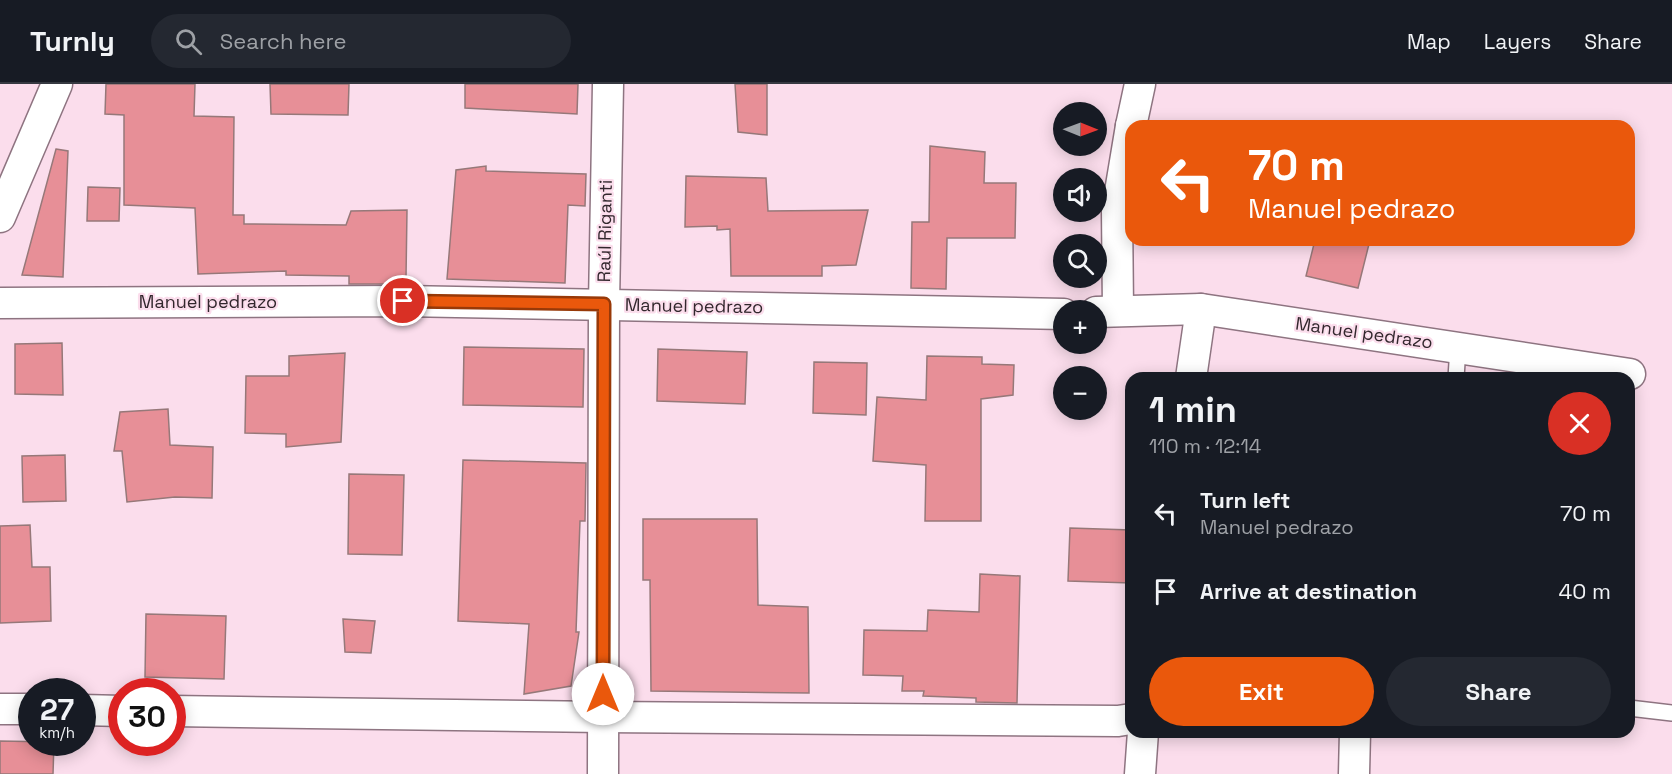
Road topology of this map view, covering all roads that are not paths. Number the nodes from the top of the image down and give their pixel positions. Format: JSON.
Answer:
{"nodes":[{"id":1,"x":57,"y":84,"type":"edge"},
{"id":2,"x":608,"y":84,"type":"edge"},
{"id":3,"x":1140,"y":84,"type":"edge"},
{"id":4,"x":1132,"y":120,"type":"edge"},
{"id":5,"x":1125,"y":162,"type":"edge"},
{"id":6,"x":0,"y":217,"type":"edge"},
{"id":7,"x":0,"y":303,"type":"edge"},
{"id":8,"x":604,"y":304,"type":"junction"},
{"id":9,"x":1201,"y":309,"type":"junction"},
{"id":10,"x":1107,"y":311,"type":"edge"},
{"id":11,"x":1053,"y":314,"type":"edge"},
{"id":12,"x":1458,"y":346,"type":"junction"},
{"id":13,"x":1192,"y":372,"type":"edge"},
{"id":14,"x":1456,"y":372,"type":"edge"},
{"id":15,"x":1618,"y":372,"type":"edge"},
{"id":16,"x":0,"y":709,"type":"edge"},
{"id":17,"x":18,"y":709,"type":"edge"},
{"id":18,"x":1635,"y":709,"type":"edge"},
{"id":19,"x":186,"y":711,"type":"edge"},
{"id":20,"x":1672,"y":713,"type":"edge"},
{"id":21,"x":603,"y":717,"type":"junction"},
{"id":22,"x":1125,"y":719,"type":"edge"},
{"id":23,"x":1143,"y":738,"type":"edge"},
{"id":24,"x":1355,"y":738,"type":"edge"},
{"id":25,"x":603,"y":774,"type":"edge"},
{"id":26,"x":1140,"y":774,"type":"edge"},
{"id":27,"x":1354,"y":774,"type":"edge"}],
"edges":[{"from":1,"to":6,"type":"street"},
{"from":2,"to":8,"type":"street","name":"Raúl Riganti"},
{"from":3,"to":4,"type":"street"},
{"from":5,"to":10,"type":"street"},
{"from":7,"to":8,"type":"street","name":"Manuel pedrazo"},
{"from":8,"to":11,"type":"street","name":"Manuel pedrazo"},
{"from":8,"to":21,"type":"street","name":"Raúl Riganti"},
{"from":9,"to":10,"type":"street","name":"Manuel pedrazo"},
{"from":9,"to":12,"type":"street","name":"Manuel pedrazo"},
{"from":9,"to":13,"type":"street"},
{"from":12,"to":14,"type":"lane"},
{"from":12,"to":15,"type":"street","name":"Manuel pedrazo"},
{"from":16,"to":17,"type":"street"},
{"from":18,"to":20,"type":"lane"},
{"from":19,"to":21,"type":"street"},
{"from":21,"to":22,"type":"street"},
{"from":21,"to":25,"type":"street","name":"Raúl Riganti"},
{"from":23,"to":26,"type":"street"},
{"from":24,"to":27,"type":"street"}]}
